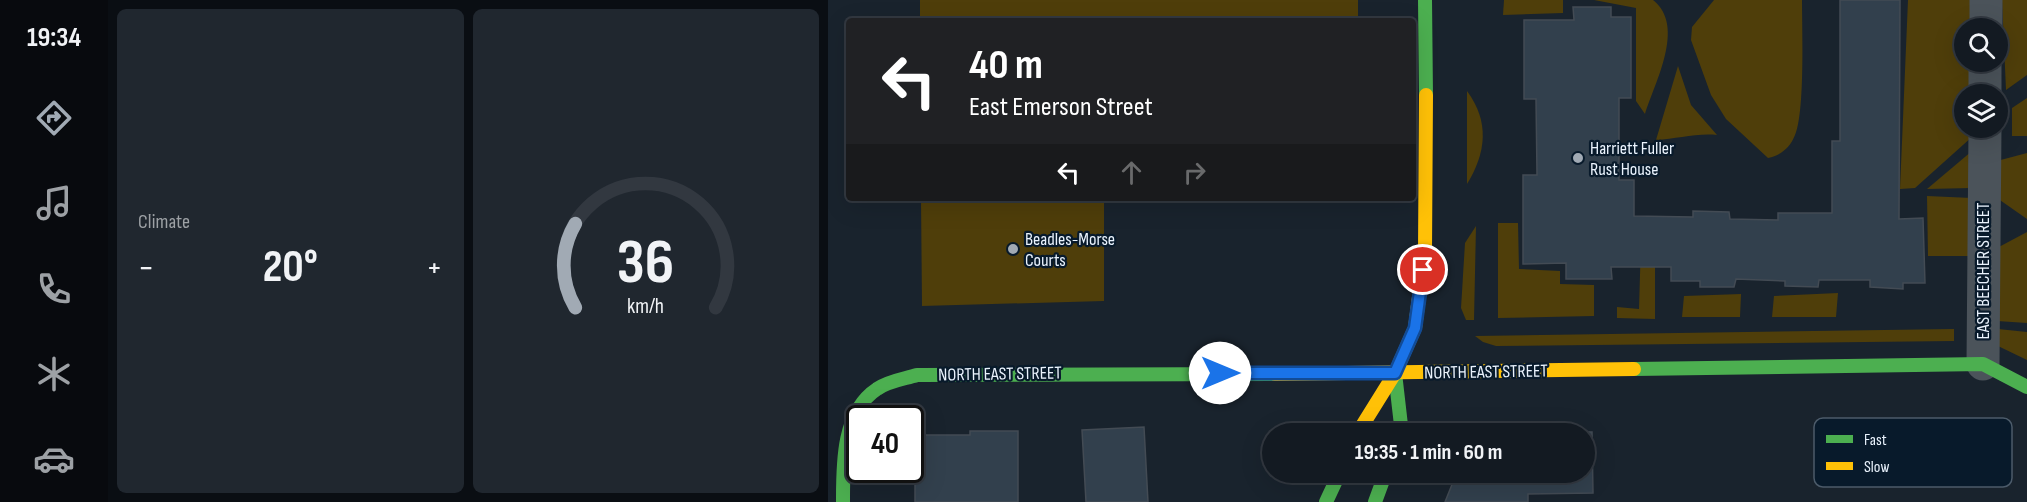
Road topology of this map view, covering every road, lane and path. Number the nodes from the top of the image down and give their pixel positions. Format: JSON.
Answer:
{"nodes":[{"id":1,"x":1425,"y":0,"type":"edge"},
{"id":2,"x":1986,"y":0,"type":"edge"},
{"id":3,"x":1986,"y":18,"type":"edge"},
{"id":4,"x":1985,"y":138,"type":"edge"},
{"id":5,"x":1983,"y":364,"type":"junction"},
{"id":6,"x":1395,"y":373,"type":"junction"},
{"id":7,"x":2027,"y":387,"type":"edge"},
{"id":8,"x":1364,"y":423,"type":"edge"},
{"id":9,"x":1401,"y":423,"type":"edge"},
{"id":10,"x":835,"y":467,"type":"edge"},
{"id":11,"x":1335,"y":483,"type":"edge"},
{"id":12,"x":1382,"y":483,"type":"edge"},
{"id":13,"x":843,"y":502,"type":"edge"},
{"id":14,"x":1326,"y":502,"type":"edge"},
{"id":15,"x":1374,"y":502,"type":"edge"}],
"edges":[{"from":1,"to":6,"type":"street"},
{"from":2,"to":3,"type":"street"},
{"from":4,"to":5,"type":"street","name":"EAST BEECHER STREET"},
{"from":5,"to":6,"type":"street","name":"NORTH EAST STREET"},
{"from":5,"to":7,"type":"street","name":"EAST BEECHER STREET"},
{"from":6,"to":8,"type":"street"},
{"from":6,"to":9,"type":"street"},
{"from":6,"to":10,"type":"street","name":"NORTH EAST STREET"},
{"from":10,"to":13,"type":"street"},
{"from":11,"to":14,"type":"street"},
{"from":12,"to":15,"type":"street"}]}
